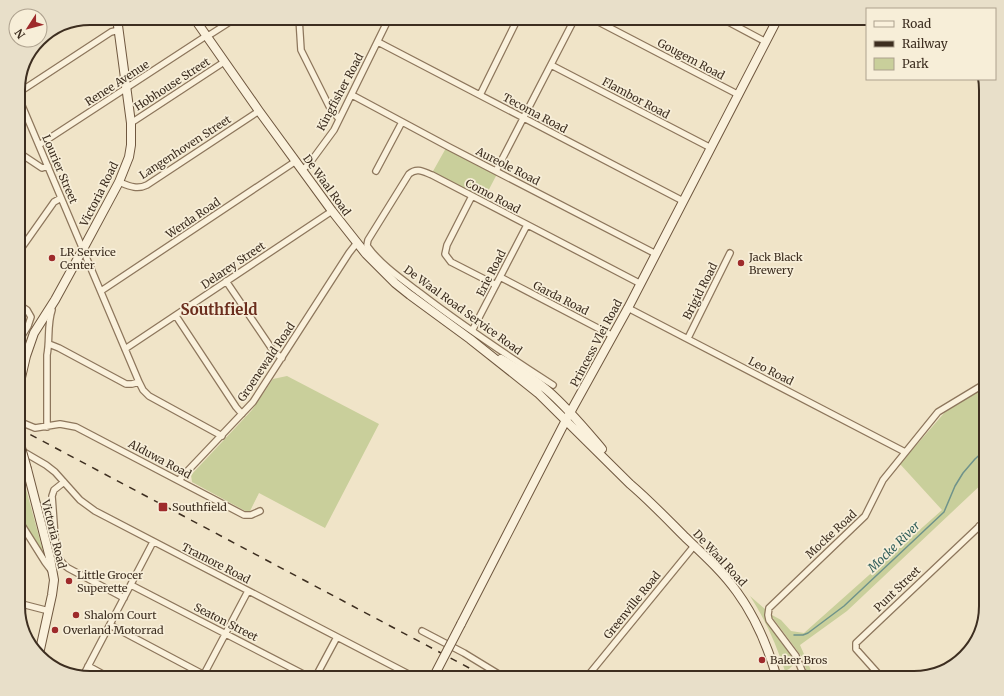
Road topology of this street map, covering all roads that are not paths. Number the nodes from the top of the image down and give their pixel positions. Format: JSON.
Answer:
{"nodes":[{"id":1,"x":118,"y":25,"type":"edge"},
{"id":2,"x":199,"y":25,"type":"edge"},
{"id":3,"x":225,"y":25,"type":"edge"},
{"id":4,"x":299,"y":25,"type":"edge"},
{"id":5,"x":386,"y":25,"type":"edge"},
{"id":6,"x":515,"y":25,"type":"edge"},
{"id":7,"x":571,"y":25,"type":"edge"},
{"id":8,"x":604,"y":25,"type":"edge"},
{"id":9,"x":734,"y":25,"type":"edge"},
{"id":10,"x":774,"y":25,"type":"edge"},
{"id":11,"x":119,"y":30,"type":"junction"},
{"id":12,"x":206,"y":36,"type":"junction"},
{"id":13,"x":378,"y":42,"type":"junction"},
{"id":14,"x":766,"y":42,"type":"junction"},
{"id":15,"x":224,"y":62,"type":"junction"},
{"id":16,"x":551,"y":65,"type":"junction"},
{"id":17,"x":25,"y":88,"type":"edge"},
{"id":18,"x":126,"y":89,"type":"junction"},
{"id":19,"x":352,"y":95,"type":"junction"},
{"id":20,"x":480,"y":95,"type":"junction"},
{"id":21,"x":739,"y":96,"type":"junction"},
{"id":22,"x":259,"y":111,"type":"junction"},
{"id":23,"x":25,"y":113,"type":"edge"},
{"id":24,"x":524,"y":118,"type":"junction"},
{"id":25,"x":339,"y":119,"type":"junction"},
{"id":26,"x":402,"y":122,"type":"junction"},
{"id":27,"x":131,"y":123,"type":"junction"},
{"id":28,"x":39,"y":146,"type":"junction"},
{"id":29,"x":711,"y":148,"type":"junction"},
{"id":30,"x":25,"y":157,"type":"edge"},
{"id":31,"x":296,"y":161,"type":"junction"},
{"id":32,"x":48,"y":166,"type":"junction"},
{"id":33,"x":302,"y":170,"type":"junction"},
{"id":34,"x":376,"y":170,"type":"dead end"},
{"id":35,"x":496,"y":171,"type":"junction"},
{"id":36,"x":119,"y":182,"type":"junction"},
{"id":37,"x":472,"y":196,"type":"junction"},
{"id":38,"x":61,"y":198,"type":"junction"},
{"id":39,"x":683,"y":201,"type":"junction"},
{"id":40,"x":332,"y":211,"type":"junction"},
{"id":41,"x":527,"y":225,"type":"junction"},
{"id":42,"x":25,"y":243,"type":"edge"},
{"id":43,"x":356,"y":244,"type":"junction"},
{"id":44,"x":367,"y":245,"type":"joint"},
{"id":45,"x":83,"y":249,"type":"junction"},
{"id":46,"x":730,"y":253,"type":"dead end"},
{"id":47,"x":656,"y":254,"type":"junction"},
{"id":48,"x":500,"y":277,"type":"junction"},
{"id":49,"x":226,"y":281,"type":"junction"},
{"id":50,"x":496,"y":284,"type":"junction"},
{"id":51,"x":641,"y":284,"type":"junction"},
{"id":52,"x":101,"y":291,"type":"junction"},
{"id":53,"x":55,"y":300,"type":"junction"},
{"id":54,"x":628,"y":308,"type":"junction"},
{"id":55,"x":25,"y":309,"type":"edge"},
{"id":56,"x":176,"y":316,"type":"junction"},
{"id":57,"x":25,"y":331,"type":"edge"},
{"id":58,"x":472,"y":331,"type":"junction"},
{"id":59,"x":613,"y":336,"type":"junction"},
{"id":60,"x":688,"y":338,"type":"junction"},
{"id":61,"x":49,"y":344,"type":"junction"},
{"id":62,"x":125,"y":349,"type":"junction"},
{"id":63,"x":282,"y":358,"type":"junction"},
{"id":64,"x":25,"y":361,"type":"edge"},
{"id":65,"x":139,"y":382,"type":"junction"},
{"id":66,"x":553,"y":385,"type":"dead end"},
{"id":67,"x":979,"y":387,"type":"edge"},
{"id":68,"x":242,"y":414,"type":"junction"},
{"id":69,"x":568,"y":416,"type":"junction"},
{"id":70,"x":25,"y":423,"type":"edge"},
{"id":71,"x":47,"y":427,"type":"junction"},
{"id":72,"x":222,"y":436,"type":"junction"},
{"id":73,"x":905,"y":452,"type":"junction"},
{"id":74,"x":25,"y":453,"type":"edge"},
{"id":75,"x":25,"y":462,"type":"edge"},
{"id":76,"x":179,"y":480,"type":"junction"},
{"id":77,"x":64,"y":482,"type":"junction"},
{"id":78,"x":260,"y":511,"type":"dead end"},
{"id":79,"x":979,"y":526,"type":"edge"},
{"id":80,"x":25,"y":530,"type":"edge"},
{"id":81,"x":153,"y":542,"type":"junction"},
{"id":82,"x":694,"y":546,"type":"junction"},
{"id":83,"x":53,"y":572,"type":"junction"},
{"id":84,"x":131,"y":584,"type":"junction"},
{"id":85,"x":248,"y":591,"type":"junction"},
{"id":86,"x":124,"y":598,"type":"junction"},
{"id":87,"x":25,"y":605,"type":"edge"},
{"id":88,"x":49,"y":611,"type":"junction"},
{"id":89,"x":110,"y":625,"type":"junction"},
{"id":90,"x":422,"y":631,"type":"dead end"},
{"id":91,"x":225,"y":634,"type":"junction"},
{"id":92,"x":337,"y":638,"type":"junction"},
{"id":93,"x":40,"y":648,"type":"edge"},
{"id":94,"x":88,"y":666,"type":"junction"},
{"id":95,"x":874,"y":670,"type":"edge"},
{"id":96,"x":86,"y":671,"type":"edge"},
{"id":97,"x":97,"y":671,"type":"edge"},
{"id":98,"x":194,"y":671,"type":"edge"},
{"id":99,"x":206,"y":671,"type":"edge"},
{"id":100,"x":297,"y":671,"type":"edge"},
{"id":101,"x":320,"y":671,"type":"edge"},
{"id":102,"x":402,"y":671,"type":"edge"},
{"id":103,"x":437,"y":671,"type":"edge"},
{"id":104,"x":494,"y":671,"type":"edge"},
{"id":105,"x":592,"y":671,"type":"edge"},
{"id":106,"x":775,"y":671,"type":"edge"},
{"id":107,"x":802,"y":671,"type":"edge"}],
"edges":[{"from":1,"to":11,"type":"street","name":"Victoria Road"},
{"from":2,"to":12,"type":"street","name":"De Waal Road"},
{"from":3,"to":12,"type":"street","name":"Renee Avenue"},
{"from":4,"to":25,"type":"street"},
{"from":5,"to":13,"type":"street","name":"Kingfisher Road"},
{"from":6,"to":20,"type":"street"},
{"from":7,"to":16,"type":"street"},
{"from":8,"to":21,"type":"street","name":"Gougem Road"},
{"from":9,"to":14,"type":"street"},
{"from":10,"to":14,"type":"street","name":"Princess Vlei Road"},
{"from":11,"to":17,"type":"street"},
{"from":11,"to":18,"type":"street","name":"Victoria Road"},
{"from":12,"to":15,"type":"street","name":"De Waal Road"},
{"from":12,"to":18,"type":"street","name":"Renee Avenue"},
{"from":13,"to":19,"type":"street","name":"Kingfisher Road"},
{"from":13,"to":20,"type":"street","name":"Tecoma Road"},
{"from":14,"to":21,"type":"street","name":"Princess Vlei Road"},
{"from":15,"to":22,"type":"street","name":"De Waal Road"},
{"from":15,"to":27,"type":"street","name":"Hobhouse Street"},
{"from":16,"to":24,"type":"street"},
{"from":16,"to":29,"type":"street","name":"Flambor Road"},
{"from":18,"to":27,"type":"street","name":"Victoria Road"},
{"from":18,"to":28,"type":"street","name":"Renee Avenue"},
{"from":19,"to":25,"type":"street","name":"Kingfisher Road"},
{"from":19,"to":26,"type":"street","name":"Aureole Road"},
{"from":20,"to":24,"type":"street","name":"Tecoma Road"},
{"from":21,"to":29,"type":"street","name":"Princess Vlei Road"},
{"from":22,"to":31,"type":"street","name":"De Waal Road"},
{"from":22,"to":36,"type":"street","name":"Langenhoven Street"},
{"from":23,"to":28,"type":"street","name":"Lourier Street"},
{"from":24,"to":35,"type":"street"},
{"from":24,"to":39,"type":"street","name":"Tecoma Road"},
{"from":25,"to":33,"type":"street","name":"Kingfisher Road"},
{"from":26,"to":34,"type":"street"},
{"from":26,"to":35,"type":"street","name":"Aureole Road"},
{"from":27,"to":36,"type":"street","name":"Victoria Road"},
{"from":28,"to":32,"type":"street","name":"Lourier Street"},
{"from":29,"to":39,"type":"street","name":"Princess Vlei Road"},
{"from":30,"to":32,"type":"street"},
{"from":31,"to":33,"type":"street","name":"De Waal Road"},
{"from":31,"to":52,"type":"street","name":"Werda Road"},
{"from":32,"to":38,"type":"street","name":"Lourier Street"},
{"from":33,"to":40,"type":"street","name":"De Waal Road"},
{"from":35,"to":47,"type":"street","name":"Aureole Road"},
{"from":36,"to":45,"type":"street","name":"Victoria Road"},
{"from":37,"to":41,"type":"street","name":"Como Road"},
{"from":37,"to":44,"type":"street","name":"Como Road"},
{"from":37,"to":50,"type":"street"},
{"from":38,"to":42,"type":"street"},
{"from":38,"to":45,"type":"street","name":"Lourier Street"},
{"from":39,"to":47,"type":"street","name":"Princess Vlei Road"},
{"from":40,"to":43,"type":"street","name":"De Waal Road"},
{"from":40,"to":49,"type":"street","name":"Delarey Street"},
{"from":41,"to":48,"type":"street","name":"Erie Road"},
{"from":41,"to":51,"type":"street","name":"Como Road"},
{"from":43,"to":63,"type":"street","name":"Groenewald Road"},
{"from":43,"to":69,"type":"street","name":"De Waal Road"},
{"from":44,"to":58,"type":"street","name":"De Waal Road Service Road"},
{"from":45,"to":52,"type":"street","name":"Lourier Street"},
{"from":45,"to":53,"type":"street","name":"Victoria Road"},
{"from":46,"to":60,"type":"street","name":"Brigid Road"},
{"from":47,"to":51,"type":"street","name":"Princess Vlei Road"},
{"from":48,"to":50,"type":"street","name":"Erie Road"},
{"from":48,"to":59,"type":"street","name":"Garda Road"},
{"from":49,"to":56,"type":"street","name":"Delarey Street"},
{"from":49,"to":63,"type":"street"},
{"from":50,"to":58,"type":"street","name":"Erie Road"},
{"from":51,"to":54,"type":"street","name":"Princess Vlei Road"},
{"from":52,"to":62,"type":"street","name":"Lourier Street"},
{"from":53,"to":61,"type":"street","name":"Victoria Road"},
{"from":53,"to":64,"type":"street","name":"Victoria Road"},
{"from":54,"to":59,"type":"street","name":"Princess Vlei Road"},
{"from":54,"to":60,"type":"street","name":"Leo Road"},
{"from":55,"to":57,"type":"street"},
{"from":56,"to":62,"type":"street","name":"Delarey Street"},
{"from":56,"to":68,"type":"street"},
{"from":58,"to":66,"type":"street","name":"De Waal Road Service Road"},
{"from":59,"to":69,"type":"street","name":"Princess Vlei Road"},
{"from":60,"to":73,"type":"street","name":"Leo Road"},
{"from":61,"to":65,"type":"street"},
{"from":61,"to":71,"type":"street","name":"Victoria Road"},
{"from":62,"to":65,"type":"street","name":"Lourier Street"},
{"from":63,"to":68,"type":"street","name":"Groenewald Road"},
{"from":65,"to":72,"type":"street","name":"Lourier Street"},
{"from":67,"to":73,"type":"street","name":"Mocke Road"},
{"from":68,"to":72,"type":"street","name":"Groenewald Road"},
{"from":69,"to":82,"type":"street","name":"De Waal Road"},
{"from":69,"to":103,"type":"street","name":"Princess Vlei Road","bridge":true},
{"from":70,"to":71,"type":"street","name":"Alduwa Road"},
{"from":71,"to":76,"type":"street","name":"Alduwa Road"},
{"from":72,"to":76,"type":"street","name":"Groenewald Road"},
{"from":73,"to":107,"type":"street","name":"Mocke Road"},
{"from":74,"to":77,"type":"street","name":"Tramore Road"},
{"from":75,"to":83,"type":"street","name":"Victoria Road","bridge":true},
{"from":76,"to":78,"type":"street","name":"Alduwa Road"},
{"from":77,"to":81,"type":"street","name":"Tramore Road"},
{"from":77,"to":86,"type":"street"},
{"from":79,"to":95,"type":"street","name":"Punt Street"},
{"from":80,"to":83,"type":"street"},
{"from":81,"to":84,"type":"street"},
{"from":81,"to":85,"type":"street","name":"Tramore Road"},
{"from":82,"to":105,"type":"street","name":"Greenville Road"},
{"from":82,"to":106,"type":"street","name":"De Waal Road"},
{"from":83,"to":88,"type":"street","name":"Victoria Road"},
{"from":84,"to":86,"type":"street"},
{"from":84,"to":91,"type":"street","name":"Seaton Street"},
{"from":85,"to":91,"type":"street"},
{"from":85,"to":92,"type":"street","name":"Tramore Road"},
{"from":86,"to":89,"type":"street"},
{"from":87,"to":88,"type":"street"},
{"from":88,"to":93,"type":"street","name":"Victoria Road"},
{"from":89,"to":94,"type":"street"},
{"from":89,"to":98,"type":"street"},
{"from":90,"to":104,"type":"street"},
{"from":91,"to":99,"type":"street"},
{"from":91,"to":100,"type":"street","name":"Seaton Street"},
{"from":92,"to":101,"type":"street"},
{"from":92,"to":102,"type":"street","name":"Tramore Road"},
{"from":94,"to":96,"type":"street"},
{"from":94,"to":97,"type":"street"}]}
